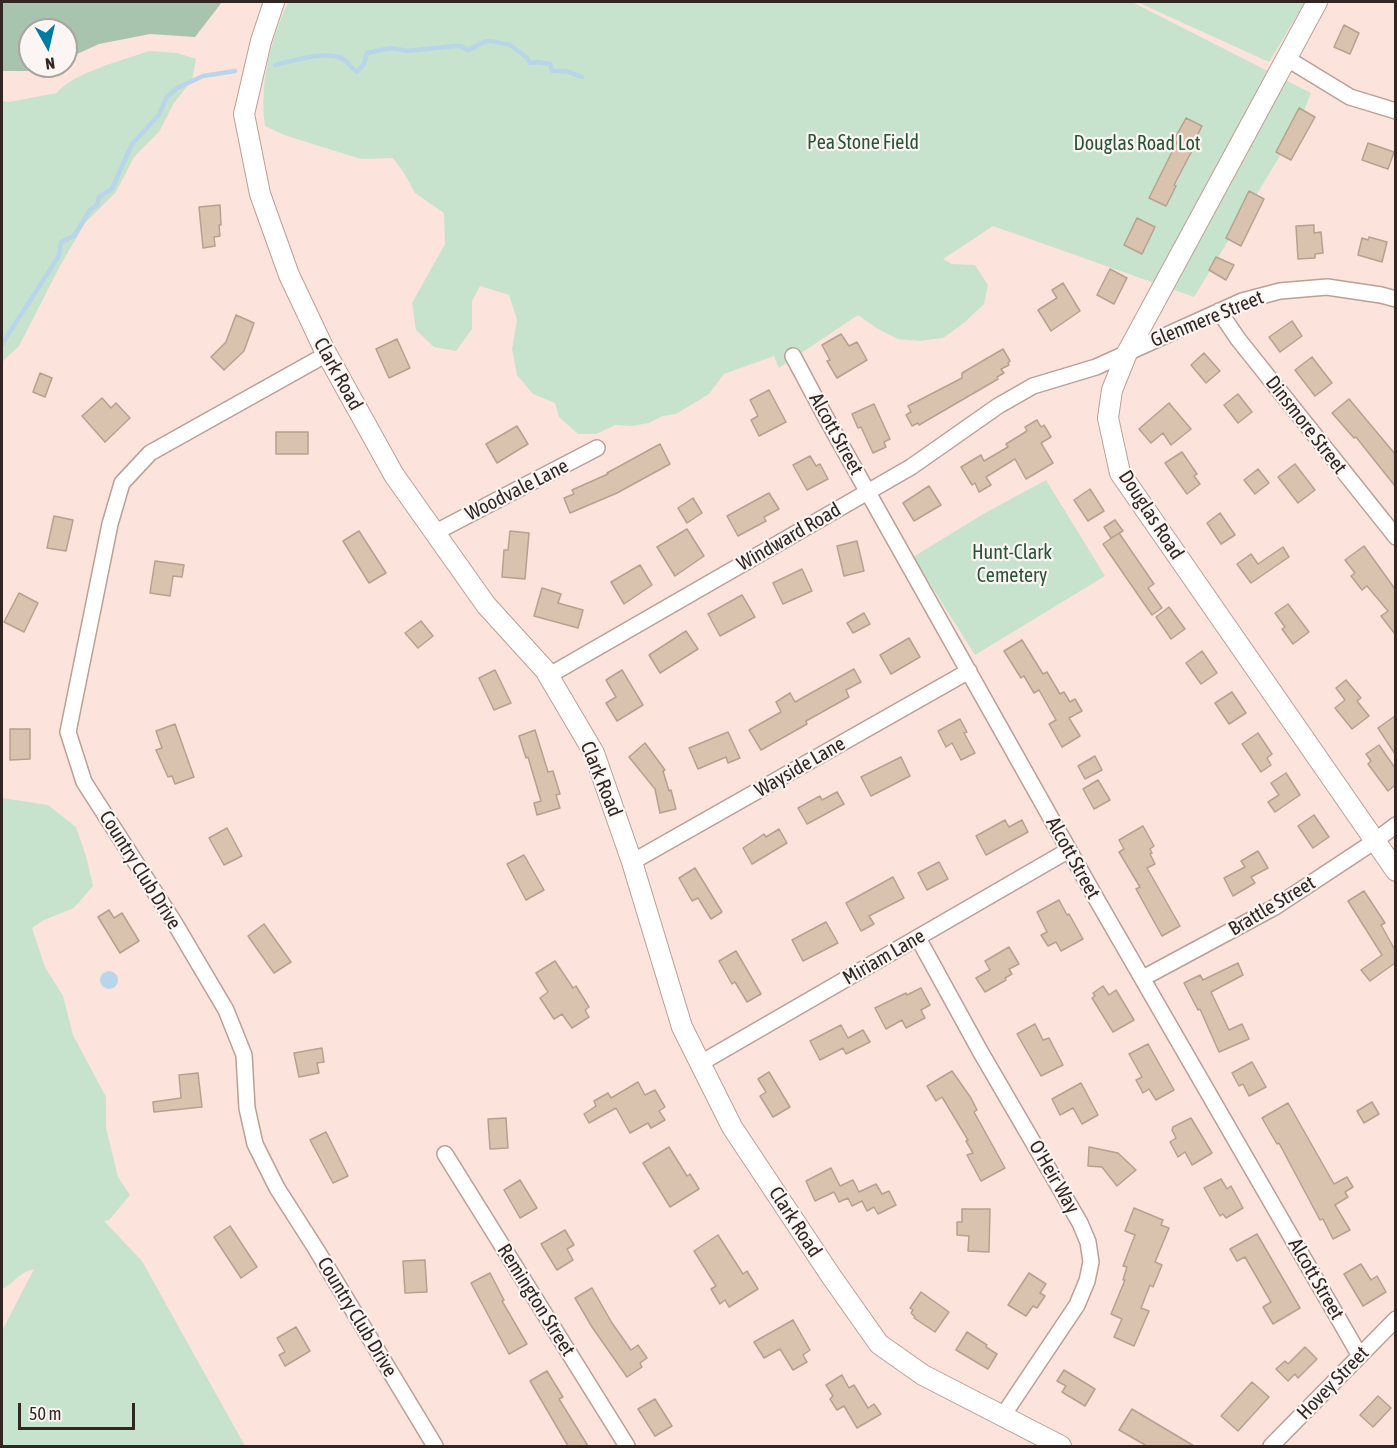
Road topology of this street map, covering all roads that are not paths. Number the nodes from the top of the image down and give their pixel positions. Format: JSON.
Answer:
{"nodes":[{"id":1,"x":274,"y":2,"type":"edge"},
{"id":2,"x":1317,"y":2,"type":"edge"},
{"id":3,"x":1286,"y":58,"type":"junction"},
{"id":4,"x":1395,"y":111,"type":"edge"},
{"id":5,"x":1395,"y":299,"type":"edge"},
{"id":6,"x":1219,"y":311,"type":"junction"},
{"id":7,"x":1127,"y":353,"type":"junction"},
{"id":8,"x":327,"y":354,"type":"junction"},
{"id":9,"x":793,"y":356,"type":"dead end"},
{"id":10,"x":597,"y":448,"type":"dead end"},
{"id":11,"x":868,"y":492,"type":"junction"},
{"id":12,"x":436,"y":532,"type":"junction"},
{"id":13,"x":1395,"y":537,"type":"edge"},
{"id":14,"x":969,"y":671,"type":"junction"},
{"id":15,"x":548,"y":676,"type":"junction"},
{"id":16,"x":1395,"y":825,"type":"edge"},
{"id":17,"x":1374,"y":841,"type":"junction"},
{"id":18,"x":1069,"y":850,"type":"junction"},
{"id":19,"x":632,"y":862,"type":"junction"},
{"id":20,"x":1395,"y":871,"type":"edge"},
{"id":21,"x":918,"y":938,"type":"junction"},
{"id":22,"x":1143,"y":978,"type":"junction"},
{"id":23,"x":699,"y":1064,"type":"junction"},
{"id":24,"x":445,"y":1154,"type":"dead end"},
{"id":25,"x":1395,"y":1319,"type":"edge"},
{"id":26,"x":1360,"y":1356,"type":"junction"},
{"id":27,"x":1002,"y":1417,"type":"junction"},
{"id":28,"x":435,"y":1446,"type":"edge"},
{"id":29,"x":627,"y":1446,"type":"edge"},
{"id":30,"x":1061,"y":1446,"type":"edge"},
{"id":31,"x":1271,"y":1446,"type":"edge"}],
"edges":[{"from":1,"to":8,"type":"street","name":"Clark Road"},
{"from":2,"to":3,"type":"street","name":"Douglas Road"},
{"from":3,"to":4,"type":"street"},
{"from":3,"to":7,"type":"street","name":"Douglas Road"},
{"from":5,"to":6,"type":"street","name":"Glenmere Street"},
{"from":6,"to":7,"type":"street","name":"Glenmere Street"},
{"from":6,"to":13,"type":"street","name":"Dinsmore Street"},
{"from":7,"to":11,"type":"street","name":"Windward Road"},
{"from":7,"to":17,"type":"street","name":"Douglas Road"},
{"from":8,"to":12,"type":"street","name":"Clark Road"},
{"from":8,"to":28,"type":"street","name":"Country Club Drive"},
{"from":9,"to":11,"type":"street","name":"Alcott Street"},
{"from":10,"to":12,"type":"street","name":"Woodvale Lane"},
{"from":11,"to":14,"type":"street","name":"Alcott Street"},
{"from":11,"to":15,"type":"street","name":"Windward Road"},
{"from":12,"to":15,"type":"street","name":"Clark Road"},
{"from":14,"to":18,"type":"street","name":"Alcott Street"},
{"from":14,"to":19,"type":"street","name":"Wayside Lane"},
{"from":15,"to":19,"type":"street","name":"Clark Road"},
{"from":16,"to":17,"type":"street","name":"Brattle Street"},
{"from":17,"to":20,"type":"street","name":"Douglas Road"},
{"from":17,"to":22,"type":"street","name":"Brattle Street"},
{"from":18,"to":21,"type":"street","name":"Miriam Lane"},
{"from":18,"to":22,"type":"street","name":"Alcott Street"},
{"from":19,"to":23,"type":"street","name":"Clark Road"},
{"from":21,"to":23,"type":"street","name":"Miriam Lane"},
{"from":21,"to":27,"type":"street","name":"O'Heir Way"},
{"from":22,"to":26,"type":"street","name":"Alcott Street"},
{"from":23,"to":27,"type":"street","name":"Clark Road"},
{"from":24,"to":29,"type":"street","name":"Remington Street"},
{"from":25,"to":26,"type":"street","name":"Hovey Street"},
{"from":26,"to":31,"type":"street","name":"Hovey Street"},
{"from":27,"to":30,"type":"street","name":"Clark Road"}]}
